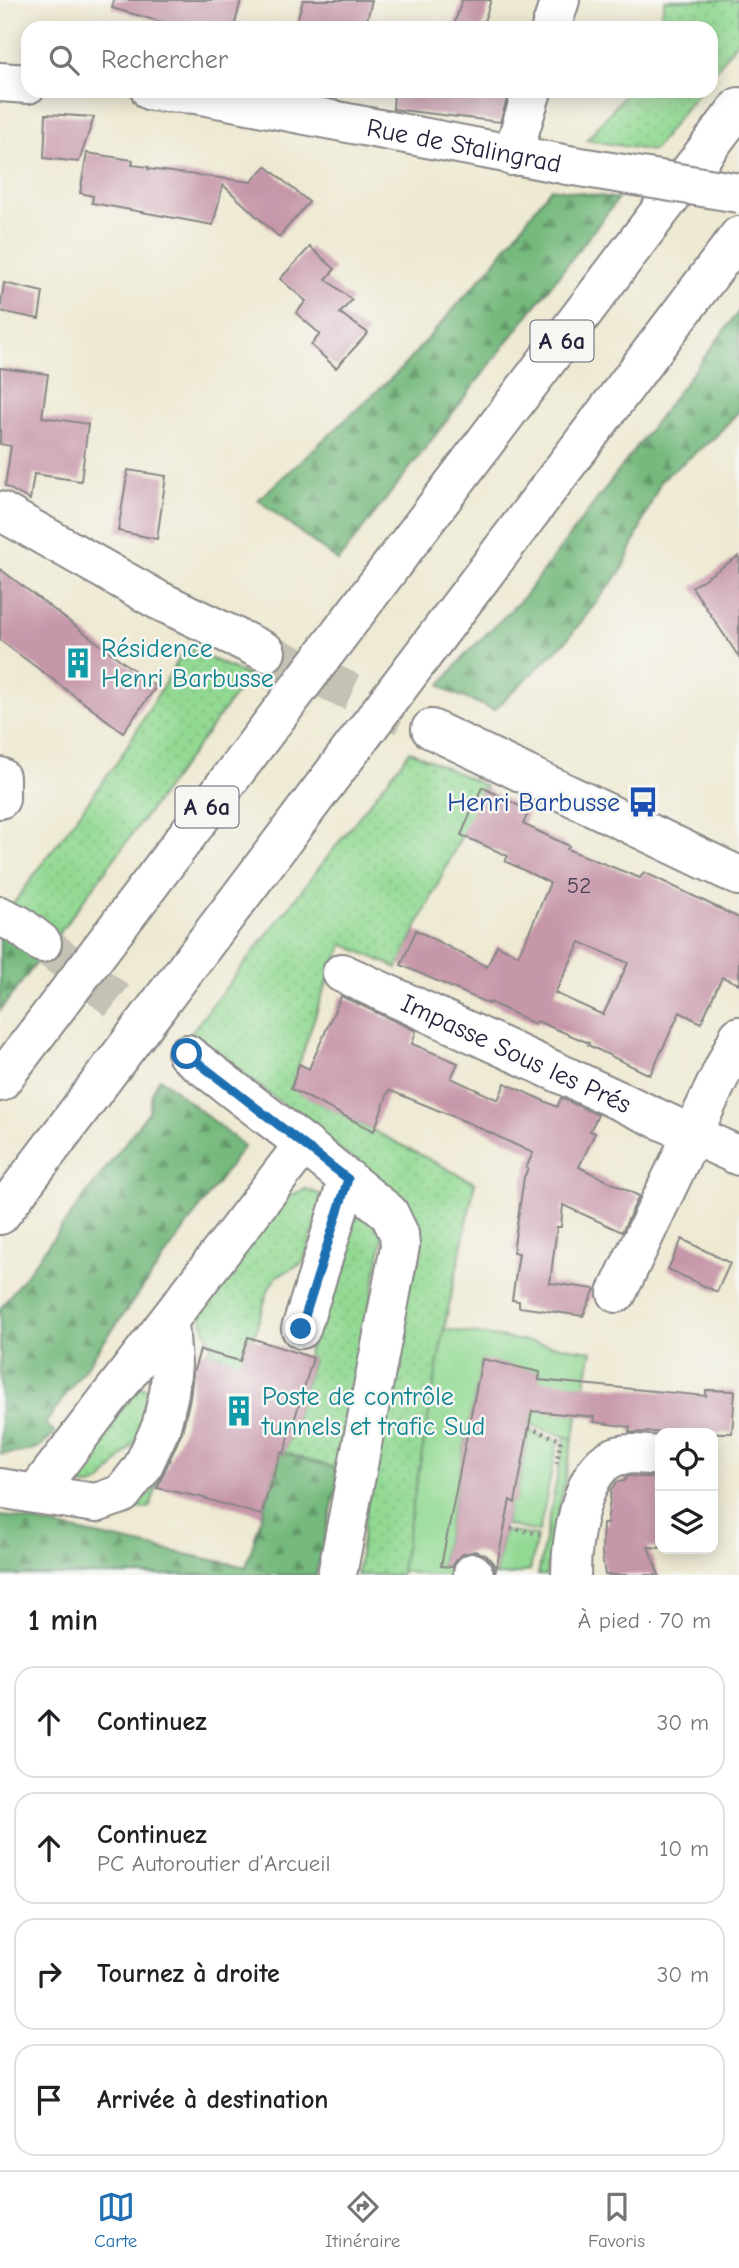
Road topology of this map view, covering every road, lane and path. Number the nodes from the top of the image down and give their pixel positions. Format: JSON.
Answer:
{"nodes":[{"id":1,"x":560,"y":0,"type":"edge"},
{"id":2,"x":553,"y":21,"type":"edge"},
{"id":3,"x":0,"y":82,"type":"edge"},
{"id":4,"x":21,"y":84,"type":"edge"},
{"id":5,"x":216,"y":98,"type":"edge"},
{"id":6,"x":530,"y":98,"type":"edge"},
{"id":7,"x":739,"y":107,"type":"edge"},
{"id":8,"x":512,"y":156,"type":"junction"},
{"id":9,"x":739,"y":193,"type":"edge"},
{"id":10,"x":739,"y":236,"type":"edge"},
{"id":11,"x":0,"y":511,"type":"edge"},
{"id":12,"x":266,"y":652,"type":"tunnel mouth"},
{"id":13,"x":431,"y":729,"type":"tunnel mouth"},
{"id":14,"x":0,"y":777,"type":"edge"},
{"id":15,"x":0,"y":799,"type":"edge"},
{"id":16,"x":739,"y":876,"type":"edge"},
{"id":17,"x":0,"y":916,"type":"edge"},
{"id":18,"x":42,"y":943,"type":"tunnel mouth"},
{"id":19,"x":342,"y":973,"type":"dead end"},
{"id":20,"x":739,"y":1036,"type":"edge"},
{"id":21,"x":187,"y":1054,"type":"tunnel mouth"},
{"id":22,"x":0,"y":1082,"type":"edge"},
{"id":23,"x":692,"y":1134,"type":"junction"},
{"id":24,"x":304,"y":1144,"type":"junction"},
{"id":25,"x":739,"y":1156,"type":"edge"},
{"id":26,"x":348,"y":1179,"type":"junction"},
{"id":27,"x":0,"y":1215,"type":"edge"},
{"id":28,"x":617,"y":1293,"type":"dead end"},
{"id":29,"x":169,"y":1321,"type":"junction"},
{"id":30,"x":301,"y":1329,"type":"dead end"},
{"id":31,"x":655,"y":1456,"type":"edge"},
{"id":32,"x":18,"y":1491,"type":"edge"},
{"id":33,"x":504,"y":1527,"type":"dead end"},
{"id":34,"x":541,"y":1534,"type":"dead end"},
{"id":35,"x":337,"y":1575,"type":"edge"},
{"id":36,"x":570,"y":1575,"type":"edge"}],
"edges":[{"from":1,"to":2,"type":"main road"},
{"from":3,"to":4,"type":"main road"},
{"from":5,"to":8,"type":"main road","name":"Rue de Stalingrad"},
{"from":6,"to":8,"type":"main road"},
{"from":7,"to":22,"type":"main road","number":"A 6a"},
{"from":8,"to":9,"type":"main road","name":"Rue de Stalingrad","bridge":true},
{"from":10,"to":27,"type":"main road"},
{"from":11,"to":12,"type":"main road"},
{"from":13,"to":16,"type":"main road"},
{"from":14,"to":15,"type":"main road"},
{"from":17,"to":18,"type":"main road"},
{"from":19,"to":23,"type":"main road","name":"Impasse Sous les Prés"},
{"from":20,"to":23,"type":"main road"},
{"from":21,"to":24,"type":"main road"},
{"from":23,"to":25,"type":"main road","name":"Impasse Sous les Prés"},
{"from":23,"to":28,"type":"main road"},
{"from":24,"to":26,"type":"main road"},
{"from":24,"to":29,"type":"main road"},
{"from":26,"to":30,"type":"main road"},
{"from":26,"to":35,"type":"main road"},
{"from":29,"to":32,"type":"main road"},
{"from":29,"to":32,"type":"main road"},
{"from":31,"to":36,"type":"main road"},
{"from":33,"to":34,"type":"path"}]}
